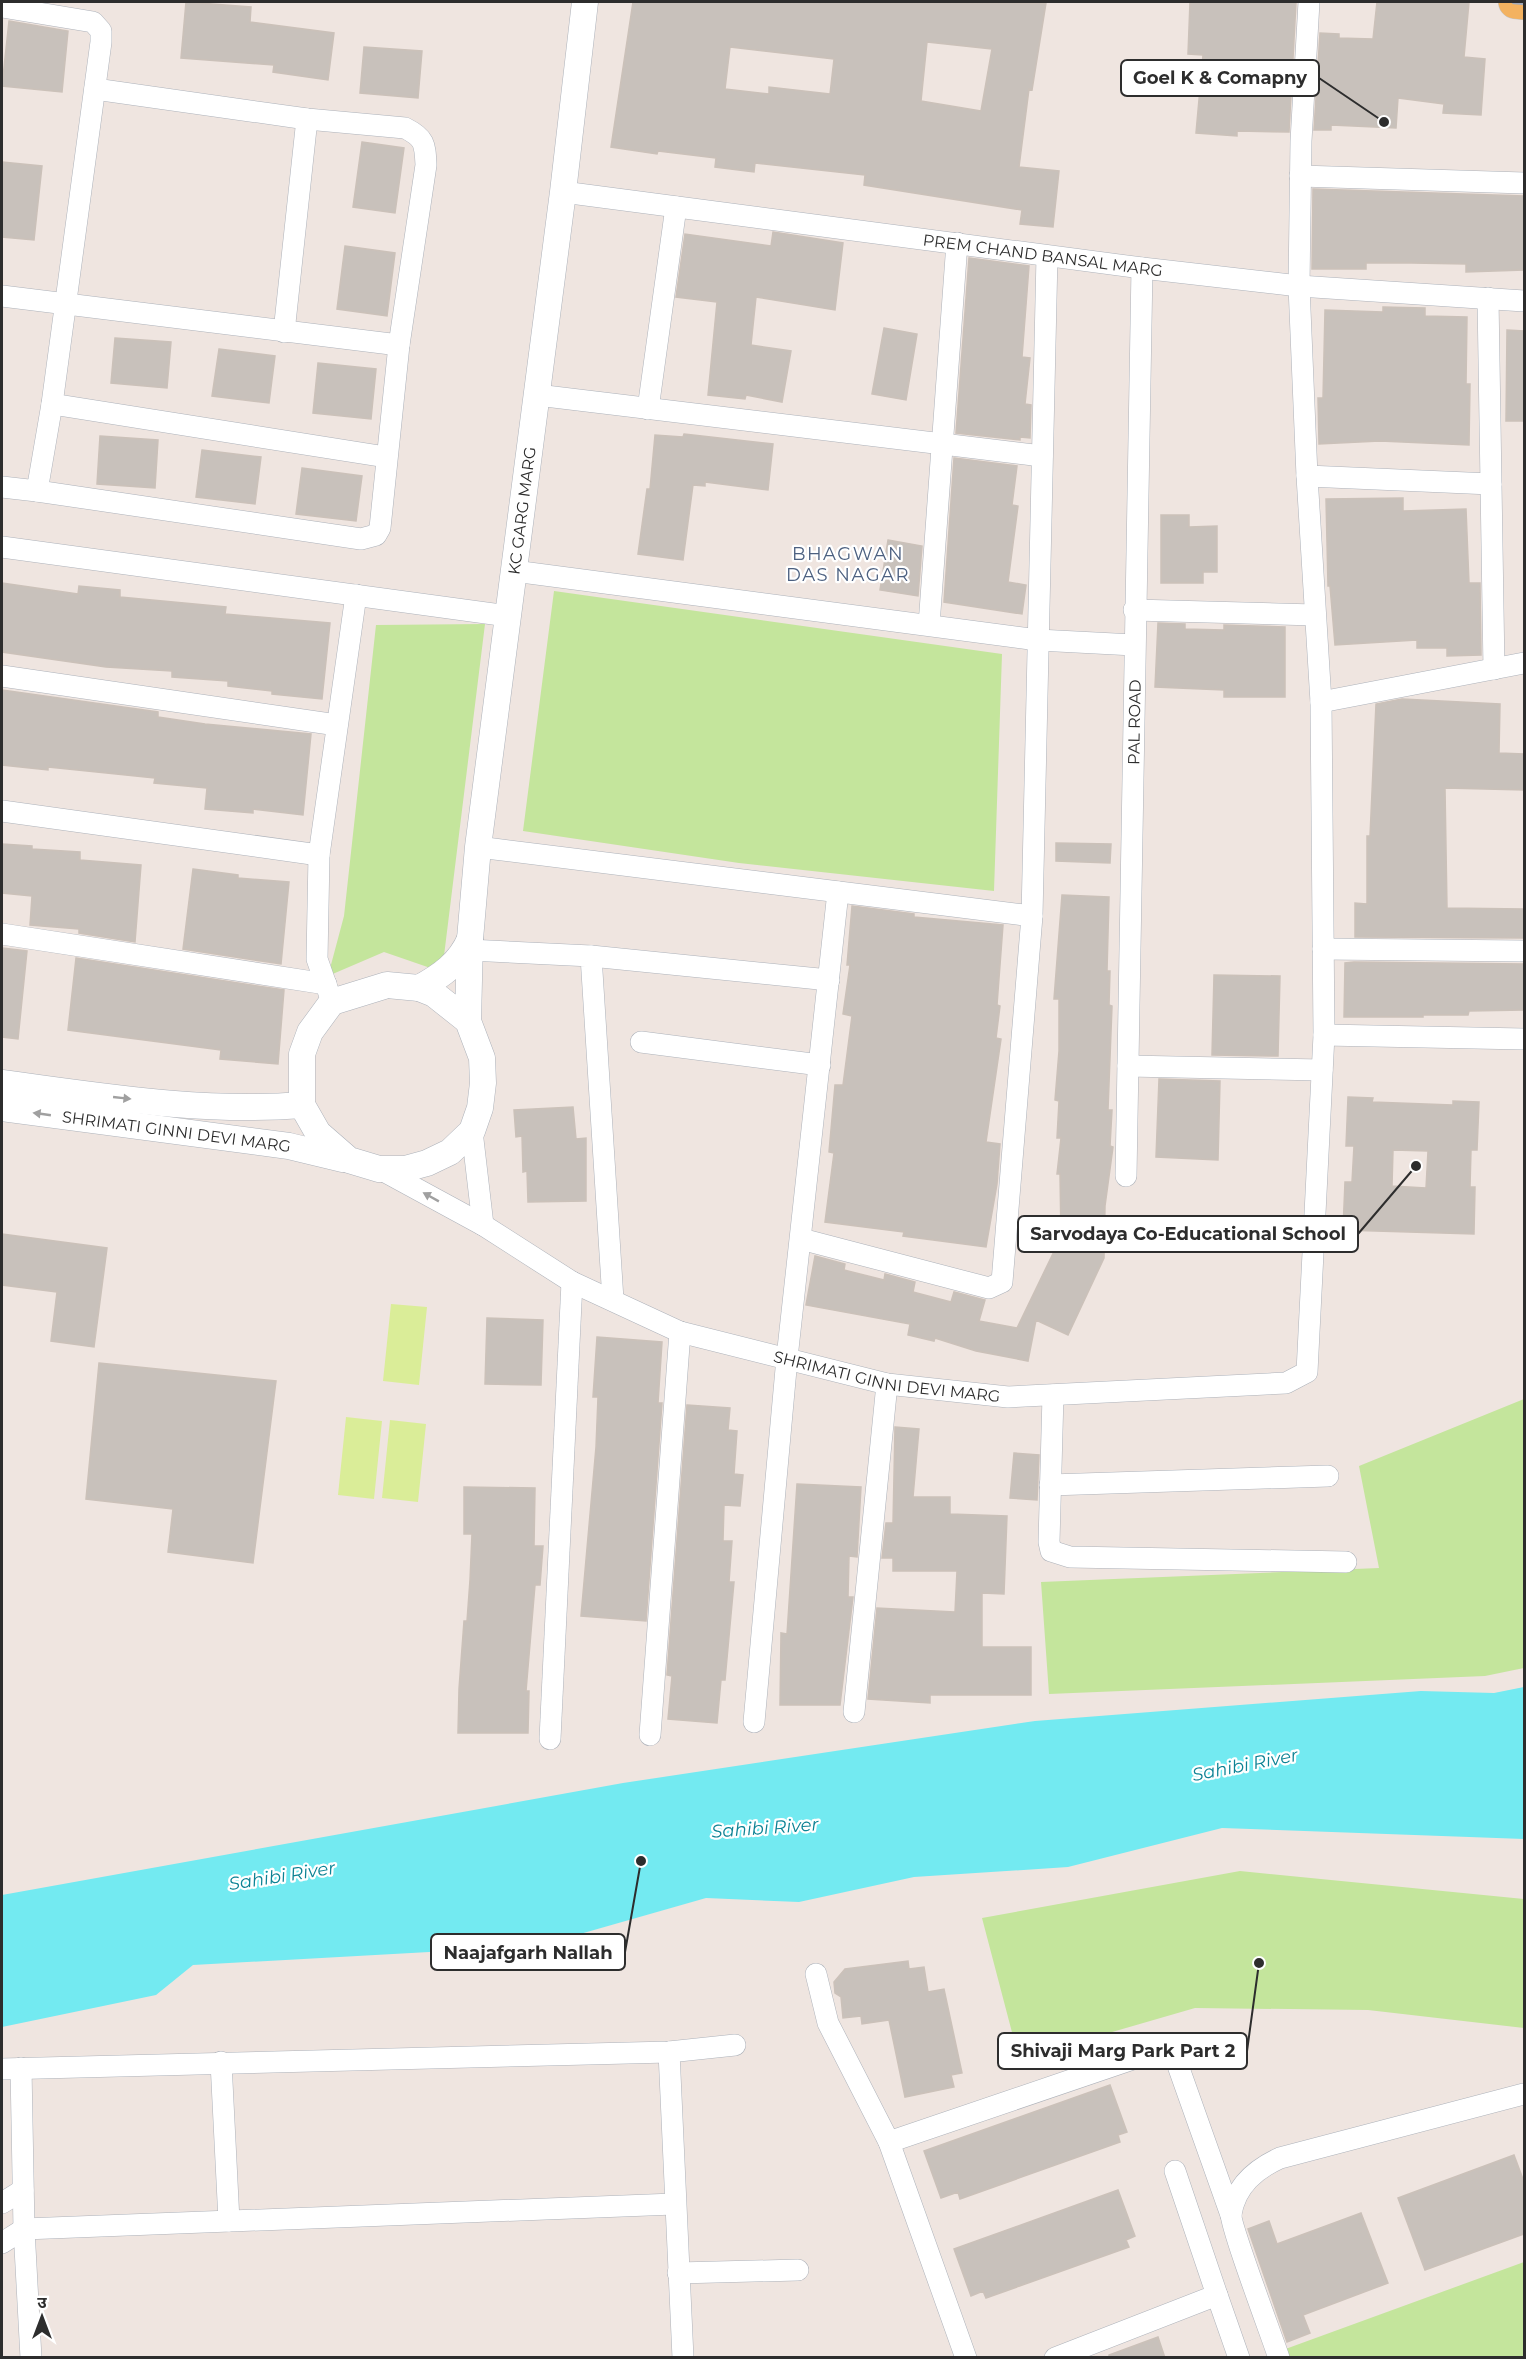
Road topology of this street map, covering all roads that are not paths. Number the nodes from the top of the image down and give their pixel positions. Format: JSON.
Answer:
{"nodes":[{"id":1,"x":585,"y":2,"type":"edge"},
{"id":2,"x":1309,"y":2,"type":"edge"},
{"id":3,"x":1515,"y":2,"type":"edge"},
{"id":4,"x":1524,"y":3,"type":"edge"},
{"id":5,"x":2,"y":7,"type":"edge"},
{"id":6,"x":95,"y":89,"type":"junction"},
{"id":7,"x":307,"y":120,"type":"junction"},
{"id":8,"x":1300,"y":176,"type":"junction"},
{"id":9,"x":1524,"y":183,"type":"edge"},
{"id":10,"x":563,"y":192,"type":"junction"},
{"id":11,"x":676,"y":207,"type":"junction"},
{"id":12,"x":957,"y":243,"type":"junction"},
{"id":13,"x":1047,"y":256,"type":"junction"},
{"id":14,"x":1142,"y":268,"type":"junction"},
{"id":15,"x":1299,"y":286,"type":"junction"},
{"id":16,"x":2,"y":296,"type":"edge"},
{"id":17,"x":1488,"y":298,"type":"junction"},
{"id":18,"x":1524,"y":301,"type":"edge"},
{"id":19,"x":64,"y":304,"type":"junction"},
{"id":20,"x":284,"y":332,"type":"junction"},
{"id":21,"x":399,"y":345,"type":"junction"},
{"id":22,"x":537,"y":395,"type":"junction"},
{"id":23,"x":52,"y":404,"type":"junction"},
{"id":24,"x":648,"y":409,"type":"junction"},
{"id":25,"x":942,"y":444,"type":"junction"},
{"id":26,"x":1042,"y":456,"type":"junction"},
{"id":27,"x":386,"y":457,"type":"junction"},
{"id":28,"x":1307,"y":476,"type":"junction"},
{"id":29,"x":1491,"y":484,"type":"junction"},
{"id":30,"x":2,"y":487,"type":"edge"},
{"id":31,"x":37,"y":491,"type":"junction"},
{"id":32,"x":2,"y":547,"type":"edge"},
{"id":33,"x":514,"y":570,"type":"junction"},
{"id":34,"x":356,"y":595,"type":"junction"},
{"id":35,"x":1134,"y":610,"type":"junction"},
{"id":36,"x":1315,"y":615,"type":"junction"},
{"id":37,"x":508,"y":616,"type":"junction"},
{"id":38,"x":929,"y":625,"type":"junction"},
{"id":39,"x":1038,"y":640,"type":"junction"},
{"id":40,"x":1134,"y":645,"type":"junction"},
{"id":41,"x":1524,"y":663,"type":"edge"},
{"id":42,"x":1494,"y":669,"type":"junction"},
{"id":43,"x":2,"y":676,"type":"edge"},
{"id":44,"x":1321,"y":702,"type":"junction"},
{"id":45,"x":337,"y":725,"type":"junction"},
{"id":46,"x":2,"y":811,"type":"edge"},
{"id":47,"x":478,"y":847,"type":"junction"},
{"id":48,"x":319,"y":855,"type":"junction"},
{"id":49,"x":838,"y":892,"type":"junction"},
{"id":50,"x":1032,"y":916,"type":"junction"},
{"id":51,"x":2,"y":934,"type":"edge"},
{"id":52,"x":470,"y":944,"type":"junction"},
{"id":53,"x":1323,"y":949,"type":"junction"},
{"id":54,"x":1524,"y":951,"type":"edge"},
{"id":55,"x":591,"y":956,"type":"junction"},
{"id":56,"x":829,"y":980,"type":"junction"},
{"id":57,"x":419,"y":988,"type":"junction"},
{"id":58,"x":329,"y":993,"type":"junction"},
{"id":59,"x":468,"y":1021,"type":"junction"},
{"id":60,"x":1324,"y":1035,"type":"junction"},
{"id":61,"x":1524,"y":1039,"type":"edge"},
{"id":62,"x":641,"y":1042,"type":"dead end"},
{"id":63,"x":820,"y":1065,"type":"junction"},
{"id":64,"x":1128,"y":1066,"type":"junction"},
{"id":65,"x":1322,"y":1070,"type":"junction"},
{"id":66,"x":2,"y":1083,"type":"edge"},
{"id":67,"x":302,"y":1105,"type":"junction"},
{"id":68,"x":2,"y":1108,"type":"edge"},
{"id":69,"x":472,"y":1131,"type":"junction"},
{"id":70,"x":349,"y":1160,"type":"junction"},
{"id":71,"x":380,"y":1168,"type":"junction"},
{"id":72,"x":1126,"y":1176,"type":"dead end"},
{"id":73,"x":483,"y":1225,"type":"junction"},
{"id":74,"x":801,"y":1239,"type":"junction"},
{"id":75,"x":573,"y":1282,"type":"junction"},
{"id":76,"x":612,"y":1300,"type":"junction"},
{"id":77,"x":680,"y":1332,"type":"junction"},
{"id":78,"x":788,"y":1358,"type":"junction"},
{"id":79,"x":886,"y":1384,"type":"junction"},
{"id":80,"x":1053,"y":1395,"type":"junction"},
{"id":81,"x":1328,"y":1476,"type":"dead end"},
{"id":82,"x":1050,"y":1485,"type":"junction"},
{"id":83,"x":1346,"y":1562,"type":"dead end"},
{"id":84,"x":854,"y":1712,"type":"dead end"},
{"id":85,"x":754,"y":1722,"type":"dead end"},
{"id":86,"x":650,"y":1735,"type":"dead end"},
{"id":87,"x":550,"y":1739,"type":"dead end"},
{"id":88,"x":816,"y":1974,"type":"dead end"},
{"id":89,"x":735,"y":2045,"type":"dead end"},
{"id":90,"x":669,"y":2052,"type":"junction"},
{"id":91,"x":221,"y":2062,"type":"junction"},
{"id":92,"x":11,"y":2068,"type":"edge"},
{"id":93,"x":1524,"y":2094,"type":"edge"},
{"id":94,"x":889,"y":2142,"type":"junction"},
{"id":95,"x":1175,"y":2171,"type":"dead end"},
{"id":96,"x":23,"y":2190,"type":"junction"},
{"id":97,"x":2,"y":2203,"type":"edge"},
{"id":98,"x":674,"y":2204,"type":"junction"},
{"id":99,"x":1231,"y":2215,"type":"junction"},
{"id":100,"x":229,"y":2221,"type":"junction"},
{"id":101,"x":24,"y":2229,"type":"junction"},
{"id":102,"x":2,"y":2243,"type":"edge"},
{"id":103,"x":798,"y":2270,"type":"dead end"},
{"id":104,"x":678,"y":2273,"type":"junction"},
{"id":105,"x":1217,"y":2295,"type":"junction"},
{"id":106,"x":31,"y":2358,"type":"edge"},
{"id":107,"x":683,"y":2358,"type":"edge"},
{"id":108,"x":966,"y":2358,"type":"edge"},
{"id":109,"x":1055,"y":2358,"type":"edge"},
{"id":110,"x":1239,"y":2358,"type":"edge"},
{"id":111,"x":1279,"y":2358,"type":"edge"}],
"edges":[{"from":1,"to":10,"type":"street","name":"KC GARG MARG"},
{"from":2,"to":8,"type":"street"},
{"from":3,"to":4,"type":"main road"},
{"from":5,"to":6,"type":"street"},
{"from":6,"to":7,"type":"street"},
{"from":6,"to":19,"type":"street"},
{"from":7,"to":20,"type":"street"},
{"from":7,"to":21,"type":"street"},
{"from":8,"to":9,"type":"street"},
{"from":8,"to":15,"type":"street"},
{"from":10,"to":11,"type":"street","name":"PREM CHAND BANSAL MARG"},
{"from":10,"to":22,"type":"street","name":"KC GARG MARG"},
{"from":11,"to":12,"type":"street","name":"PREM CHAND BANSAL MARG"},
{"from":11,"to":24,"type":"street"},
{"from":12,"to":13,"type":"street","name":"PREM CHAND BANSAL MARG"},
{"from":12,"to":25,"type":"street"},
{"from":13,"to":14,"type":"street","name":"PREM CHAND BANSAL MARG"},
{"from":13,"to":26,"type":"street"},
{"from":14,"to":15,"type":"street","name":"PREM CHAND BANSAL MARG"},
{"from":14,"to":35,"type":"street","name":"PAL ROAD"},
{"from":15,"to":17,"type":"street","name":"PREM CHAND BANSAL MARG"},
{"from":15,"to":28,"type":"street"},
{"from":16,"to":19,"type":"street"},
{"from":17,"to":18,"type":"street","name":"PREM CHAND BANSAL MARG"},
{"from":17,"to":29,"type":"street"},
{"from":19,"to":20,"type":"street"},
{"from":19,"to":23,"type":"street"},
{"from":20,"to":21,"type":"street"},
{"from":21,"to":27,"type":"street"},
{"from":22,"to":24,"type":"street"},
{"from":22,"to":33,"type":"street","name":"KC GARG MARG"},
{"from":23,"to":27,"type":"street"},
{"from":23,"to":31,"type":"street"},
{"from":24,"to":25,"type":"street"},
{"from":25,"to":26,"type":"street"},
{"from":25,"to":38,"type":"street"},
{"from":26,"to":39,"type":"street"},
{"from":27,"to":31,"type":"street"},
{"from":28,"to":29,"type":"street"},
{"from":28,"to":36,"type":"street"},
{"from":29,"to":42,"type":"street"},
{"from":30,"to":31,"type":"street"},
{"from":32,"to":34,"type":"street"},
{"from":33,"to":37,"type":"street","name":"KC GARG MARG"},
{"from":33,"to":38,"type":"street"},
{"from":34,"to":37,"type":"street"},
{"from":34,"to":45,"type":"street"},
{"from":35,"to":36,"type":"street"},
{"from":35,"to":40,"type":"street","name":"PAL ROAD"},
{"from":36,"to":44,"type":"street"},
{"from":37,"to":47,"type":"street","name":"KC GARG MARG"},
{"from":38,"to":39,"type":"street"},
{"from":39,"to":40,"type":"street"},
{"from":39,"to":50,"type":"street"},
{"from":40,"to":64,"type":"street","name":"PAL ROAD"},
{"from":41,"to":42,"type":"street"},
{"from":42,"to":44,"type":"street"},
{"from":43,"to":45,"type":"street"},
{"from":44,"to":53,"type":"street"},
{"from":45,"to":48,"type":"street"},
{"from":46,"to":48,"type":"street"},
{"from":47,"to":49,"type":"street"},
{"from":47,"to":52,"type":"street","name":"KC GARG MARG"},
{"from":48,"to":58,"type":"street"},
{"from":49,"to":50,"type":"street"},
{"from":49,"to":56,"type":"street"},
{"from":50,"to":74,"type":"street"},
{"from":51,"to":58,"type":"street"},
{"from":52,"to":55,"type":"street"},
{"from":52,"to":57,"type":"street"},
{"from":52,"to":59,"type":"street","name":"KC GARG MARG"},
{"from":53,"to":54,"type":"street"},
{"from":53,"to":60,"type":"street"},
{"from":55,"to":56,"type":"street"},
{"from":55,"to":76,"type":"street"},
{"from":56,"to":63,"type":"street"},
{"from":57,"to":58,"type":"street"},
{"from":57,"to":59,"type":"street"},
{"from":58,"to":67,"type":"street"},
{"from":59,"to":69,"type":"street"},
{"from":60,"to":61,"type":"street"},
{"from":60,"to":65,"type":"street"},
{"from":62,"to":63,"type":"street"},
{"from":63,"to":74,"type":"street"},
{"from":64,"to":65,"type":"street"},
{"from":64,"to":72,"type":"street","name":"PAL ROAD"},
{"from":65,"to":80,"type":"street","name":"SHRIMATI GINNI DEVI MARG"},
{"from":66,"to":67,"type":"street","name":"SHRIMATI GINNI DEVI MARG","one_way":true},
{"from":67,"to":70,"type":"street"},
{"from":70,"to":68,"type":"street","name":"SHRIMATI GINNI DEVI MARG","one_way":true},
{"from":69,"to":71,"type":"street"},
{"from":69,"to":73,"type":"street"},
{"from":70,"to":71,"type":"street"},
{"from":73,"to":71,"type":"street","name":"SHRIMATI GINNI DEVI MARG","one_way":true},
{"from":73,"to":75,"type":"street","name":"SHRIMATI GINNI DEVI MARG"},
{"from":74,"to":78,"type":"street"},
{"from":75,"to":76,"type":"street","name":"SHRIMATI GINNI DEVI MARG"},
{"from":75,"to":87,"type":"street"},
{"from":76,"to":77,"type":"street","name":"SHRIMATI GINNI DEVI MARG"},
{"from":77,"to":78,"type":"street","name":"SHRIMATI GINNI DEVI MARG"},
{"from":77,"to":86,"type":"street"},
{"from":78,"to":79,"type":"street","name":"SHRIMATI GINNI DEVI MARG"},
{"from":78,"to":85,"type":"street"},
{"from":79,"to":80,"type":"street","name":"SHRIMATI GINNI DEVI MARG"},
{"from":79,"to":84,"type":"street"},
{"from":80,"to":82,"type":"street"},
{"from":81,"to":82,"type":"street"},
{"from":82,"to":83,"type":"street"},
{"from":88,"to":94,"type":"street"},
{"from":89,"to":90,"type":"street"},
{"from":90,"to":91,"type":"street"},
{"from":90,"to":98,"type":"street"},
{"from":91,"to":92,"type":"street"},
{"from":91,"to":100,"type":"street"},
{"from":92,"to":96,"type":"street"},
{"from":93,"to":99,"type":"street"},
{"from":94,"to":99,"type":"street"},
{"from":94,"to":108,"type":"street"},
{"from":95,"to":105,"type":"street"},
{"from":96,"to":97,"type":"street"},
{"from":96,"to":101,"type":"street"},
{"from":98,"to":100,"type":"street"},
{"from":98,"to":104,"type":"street"},
{"from":99,"to":111,"type":"street"},
{"from":100,"to":101,"type":"street"},
{"from":101,"to":102,"type":"street"},
{"from":101,"to":106,"type":"street"},
{"from":103,"to":104,"type":"street"},
{"from":104,"to":107,"type":"street"},
{"from":105,"to":109,"type":"street"},
{"from":105,"to":110,"type":"street"}]}
